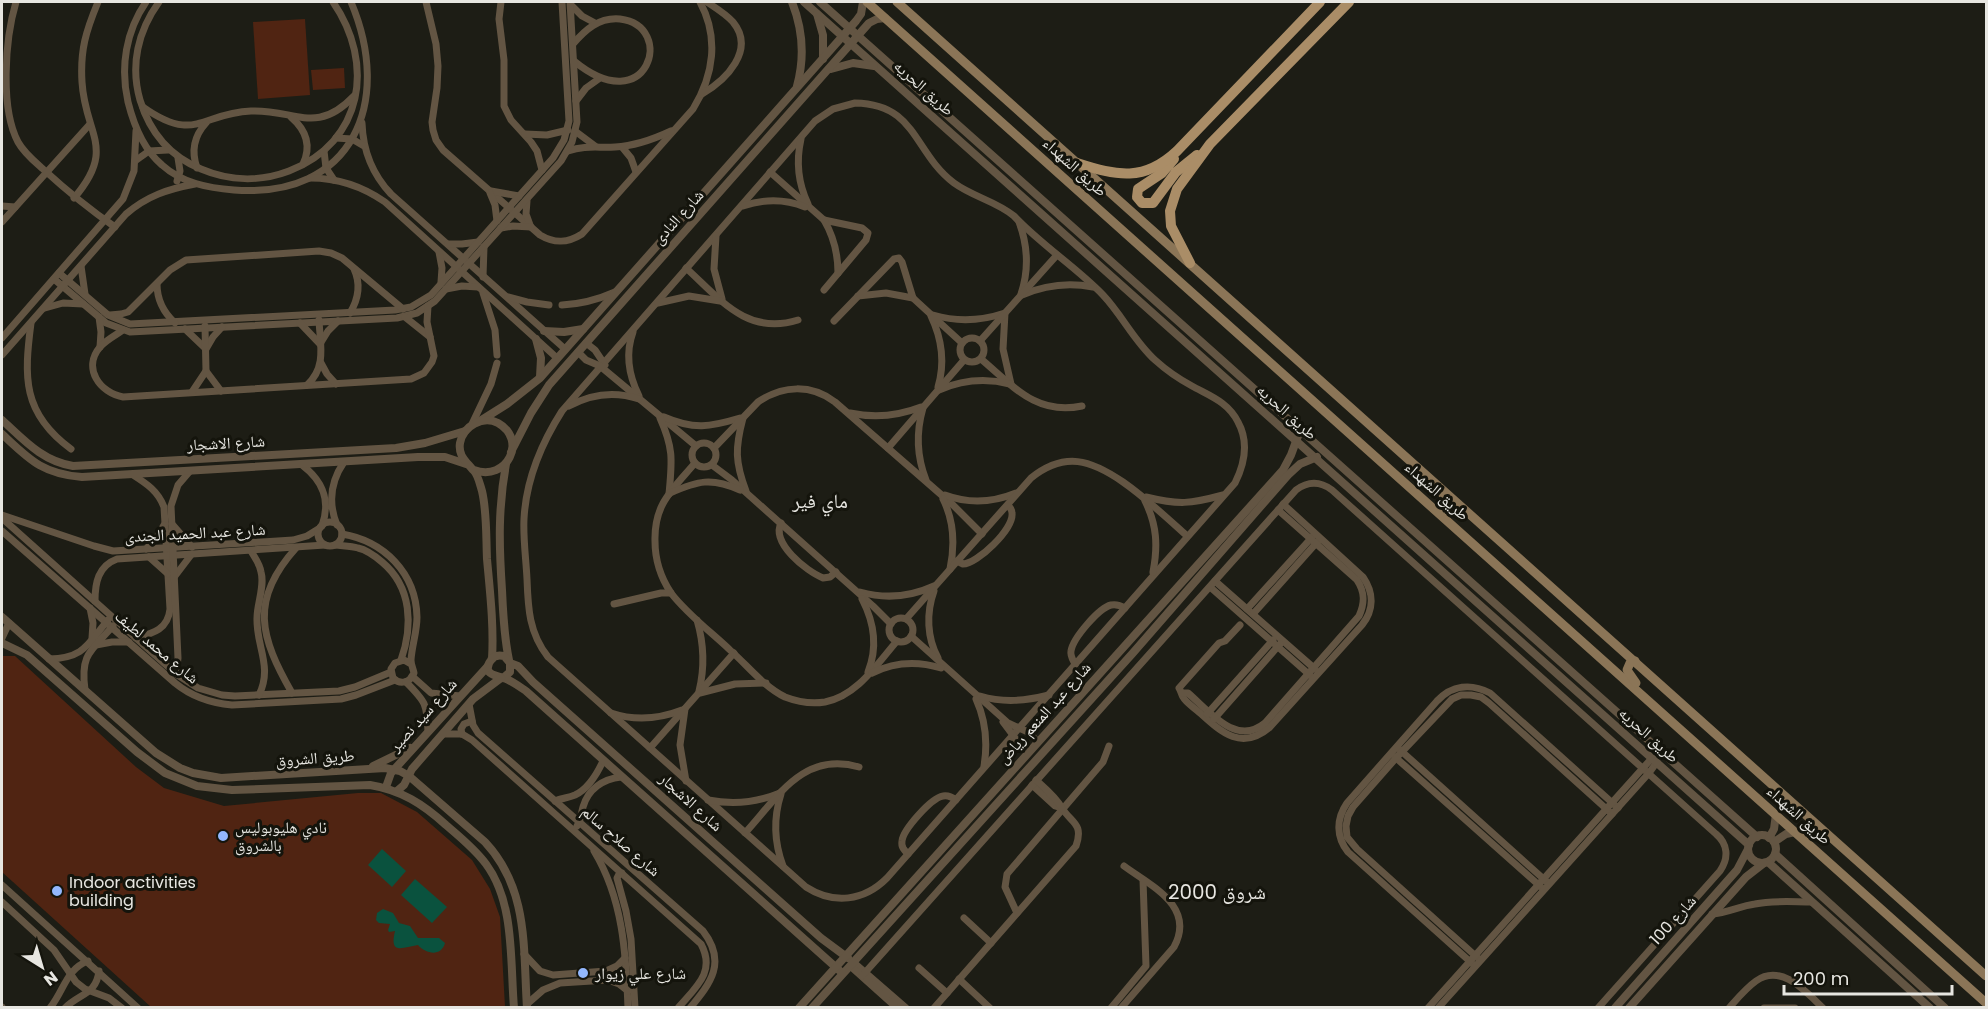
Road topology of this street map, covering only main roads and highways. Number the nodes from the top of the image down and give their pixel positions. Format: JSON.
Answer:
{"nodes":[{"id":1,"x":867,"y":2,"type":"edge"},
{"id":2,"x":897,"y":2,"type":"edge"},
{"id":3,"x":1320,"y":2,"type":"edge"},
{"id":4,"x":1349,"y":2,"type":"edge"},
{"id":5,"x":1178,"y":151,"type":"junction"},
{"id":6,"x":1203,"y":153,"type":"junction"},
{"id":7,"x":1077,"y":163,"type":"junction"},
{"id":8,"x":1190,"y":262,"type":"junction"},
{"id":9,"x":1438,"y":484,"type":"junction"},
{"id":10,"x":1440,"y":513,"type":"junction"},
{"id":11,"x":1635,"y":661,"type":"junction"},
{"id":12,"x":1643,"y":695,"type":"junction"},
{"id":13,"x":1986,"y":976,"type":"edge"},
{"id":14,"x":1986,"y":1003,"type":"edge"}],
"edges":[{"from":1,"to":10,"type":"main road","name":"طريق الشهداء"},
{"from":2,"to":7,"type":"main road","name":"طريق الشهداء"},
{"from":3,"to":5,"type":"main road"},
{"from":4,"to":6,"type":"main road"},
{"from":5,"to":6,"type":"main road"},
{"from":5,"to":7,"type":"main road"},
{"from":6,"to":8,"type":"main road"},
{"from":7,"to":8,"type":"main road","name":"طريق الشهداء"},
{"from":8,"to":9,"type":"main road","name":"طريق الشهداء"},
{"from":9,"to":10,"type":"main road"},
{"from":9,"to":11,"type":"main road","name":"طريق الشهداء"},
{"from":10,"to":12,"type":"main road","name":"طريق الشهداء"},
{"from":11,"to":12,"type":"main road"},
{"from":11,"to":13,"type":"main road","name":"طريق الشهداء"},
{"from":12,"to":14,"type":"main road","name":"طريق الشهداء"}]}
